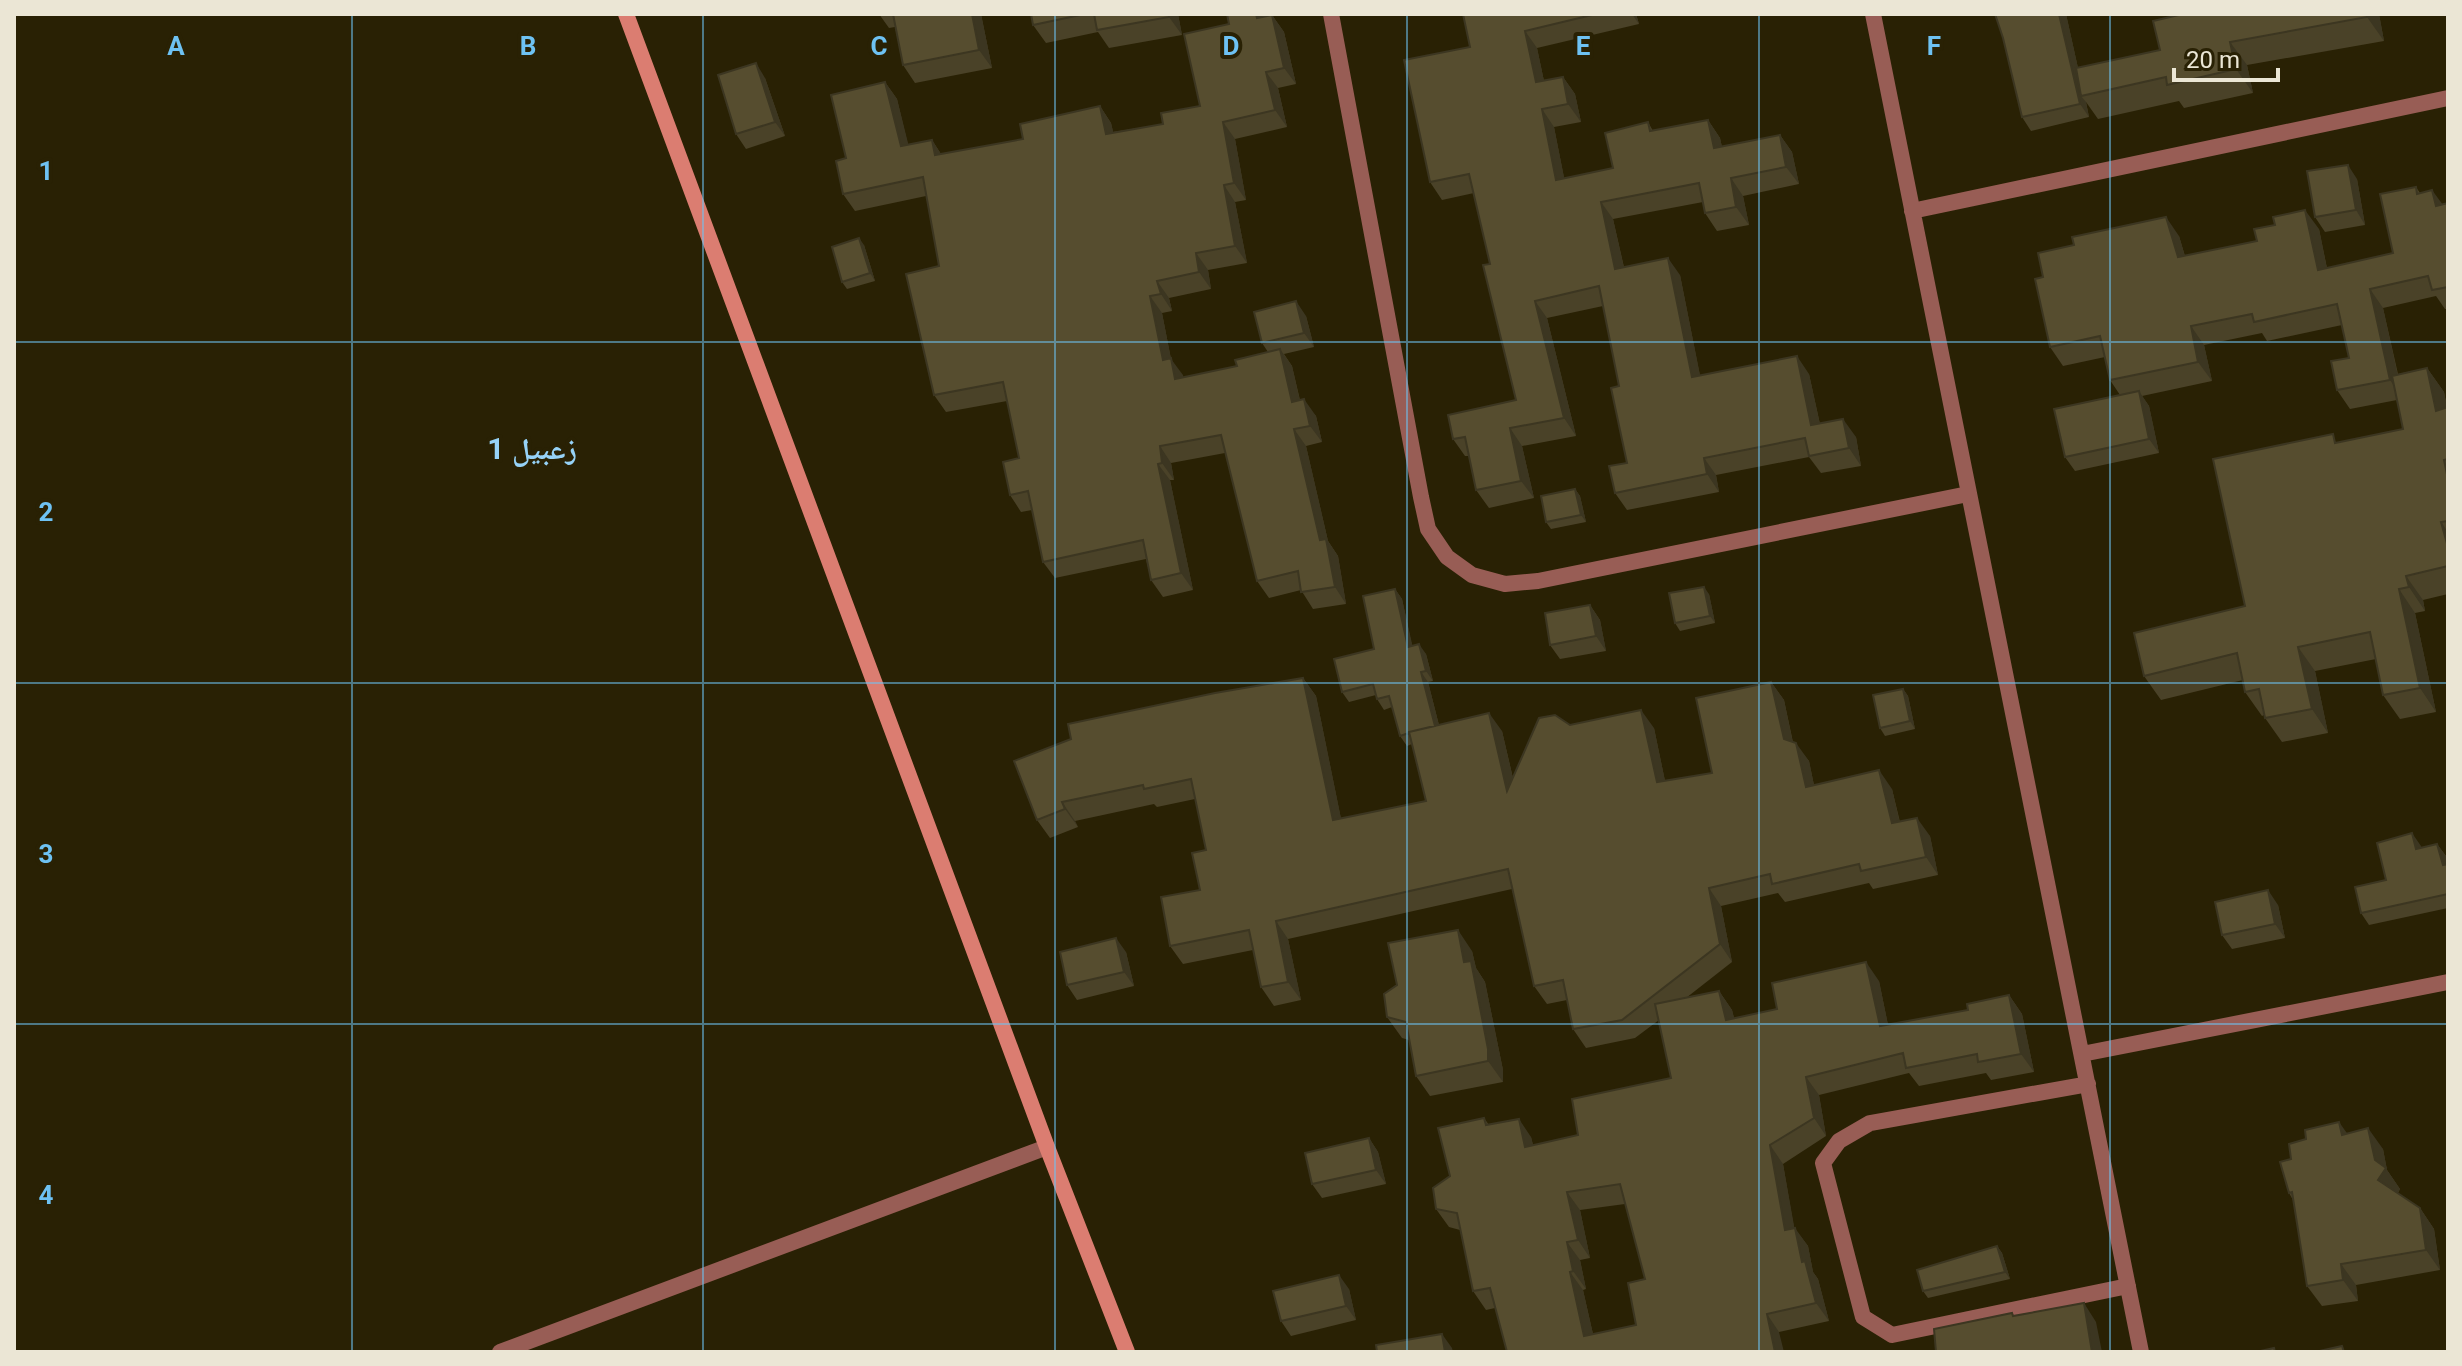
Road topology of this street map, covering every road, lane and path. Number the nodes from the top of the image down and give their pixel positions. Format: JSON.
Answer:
{"nodes":[{"id":1,"x":626,"y":14,"type":"edge"},
{"id":2,"x":1331,"y":14,"type":"edge"},
{"id":3,"x":1873,"y":14,"type":"edge"},
{"id":4,"x":2448,"y":98,"type":"edge"},
{"id":5,"x":1912,"y":211,"type":"junction"},
{"id":6,"x":1968,"y":494,"type":"junction"},
{"id":7,"x":2448,"y":982,"type":"edge"},
{"id":8,"x":2082,"y":1054,"type":"junction"},
{"id":9,"x":2088,"y":1084,"type":"junction"},
{"id":10,"x":1047,"y":1147,"type":"junction"},
{"id":11,"x":2128,"y":1286,"type":"junction"},
{"id":12,"x":500,"y":1352,"type":"edge"},
{"id":13,"x":1127,"y":1352,"type":"edge"},
{"id":14,"x":2141,"y":1352,"type":"edge"}],
"edges":[{"from":1,"to":10,"type":"street"},
{"from":2,"to":6,"type":"street"},
{"from":3,"to":5,"type":"street"},
{"from":4,"to":5,"type":"street"},
{"from":5,"to":6,"type":"street"},
{"from":6,"to":8,"type":"street"},
{"from":7,"to":8,"type":"street"},
{"from":8,"to":9,"type":"street"},
{"from":9,"to":11,"type":"street"},
{"from":9,"to":11,"type":"street"},
{"from":10,"to":12,"type":"street"},
{"from":10,"to":13,"type":"street"},
{"from":11,"to":14,"type":"street"}]}
